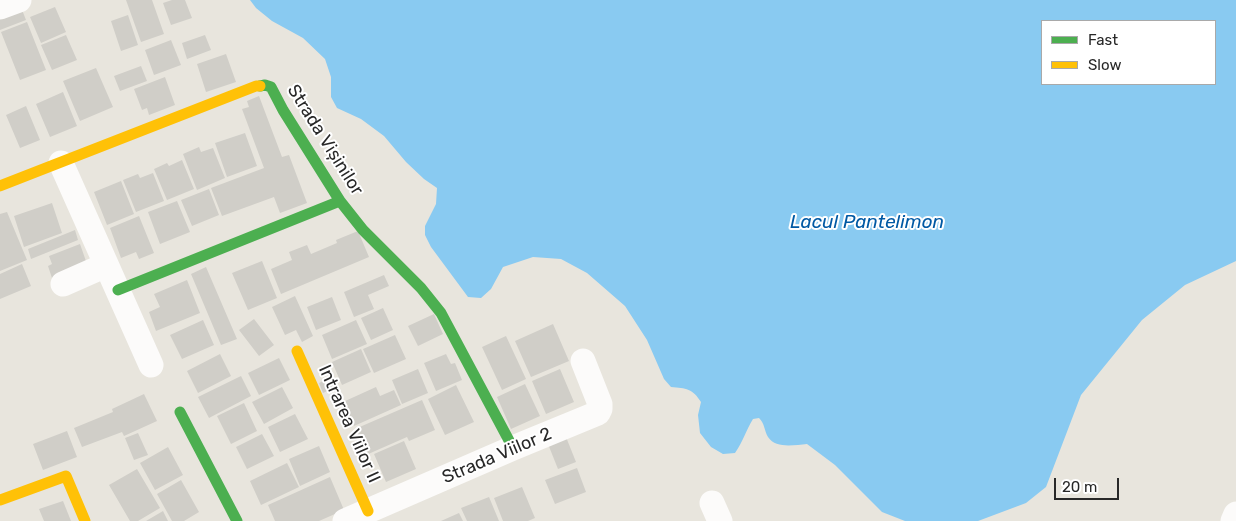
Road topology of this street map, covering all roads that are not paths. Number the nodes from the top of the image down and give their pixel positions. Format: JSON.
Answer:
{"nodes":[{"id":1,"x":19,"y":0,"type":"edge"},
{"id":2,"x":0,"y":7,"type":"edge"},
{"id":3,"x":61,"y":163,"type":"junction"},
{"id":4,"x":0,"y":186,"type":"edge"},
{"id":5,"x":340,"y":201,"type":"junction"},
{"id":6,"x":106,"y":266,"type":"junction"},
{"id":7,"x":63,"y":284,"type":"dead end"},
{"id":8,"x":118,"y":290,"type":"junction"},
{"id":9,"x":297,"y":351,"type":"dead end"},
{"id":10,"x":583,"y":361,"type":"dead end"},
{"id":11,"x":151,"y":365,"type":"dead end"},
{"id":12,"x":180,"y":412,"type":"dead end"},
{"id":13,"x":513,"y":448,"type":"junction"},
{"id":14,"x":0,"y":500,"type":"edge"},
{"id":15,"x":368,"y":511,"type":"junction"},
{"id":16,"x":1236,"y":514,"type":"edge"},
{"id":17,"x":85,"y":521,"type":"edge"},
{"id":18,"x":237,"y":521,"type":"edge"},
{"id":19,"x":345,"y":521,"type":"edge"},
{"id":20,"x":1233,"y":521,"type":"edge"}],
"edges":[{"from":1,"to":2,"type":"street"},
{"from":3,"to":4,"type":"street","name":"Strada Vișinilor"},
{"from":3,"to":5,"type":"street","name":"Strada Vișinilor"},
{"from":3,"to":6,"type":"street"},
{"from":5,"to":8,"type":"street"},
{"from":5,"to":13,"type":"street","name":"Strada Vișinilor"},
{"from":6,"to":7,"type":"street"},
{"from":6,"to":8,"type":"street"},
{"from":8,"to":11,"type":"street"},
{"from":9,"to":15,"type":"street","name":"Intrarea Viilor II"},
{"from":10,"to":13,"type":"street","name":"Strada Viilor 2"},
{"from":12,"to":18,"type":"street"},
{"from":13,"to":15,"type":"street","name":"Strada Viilor 2"},
{"from":14,"to":17,"type":"street"},
{"from":15,"to":19,"type":"street","name":"Strada Viilor 2"},
{"from":16,"to":20,"type":"street"}]}
